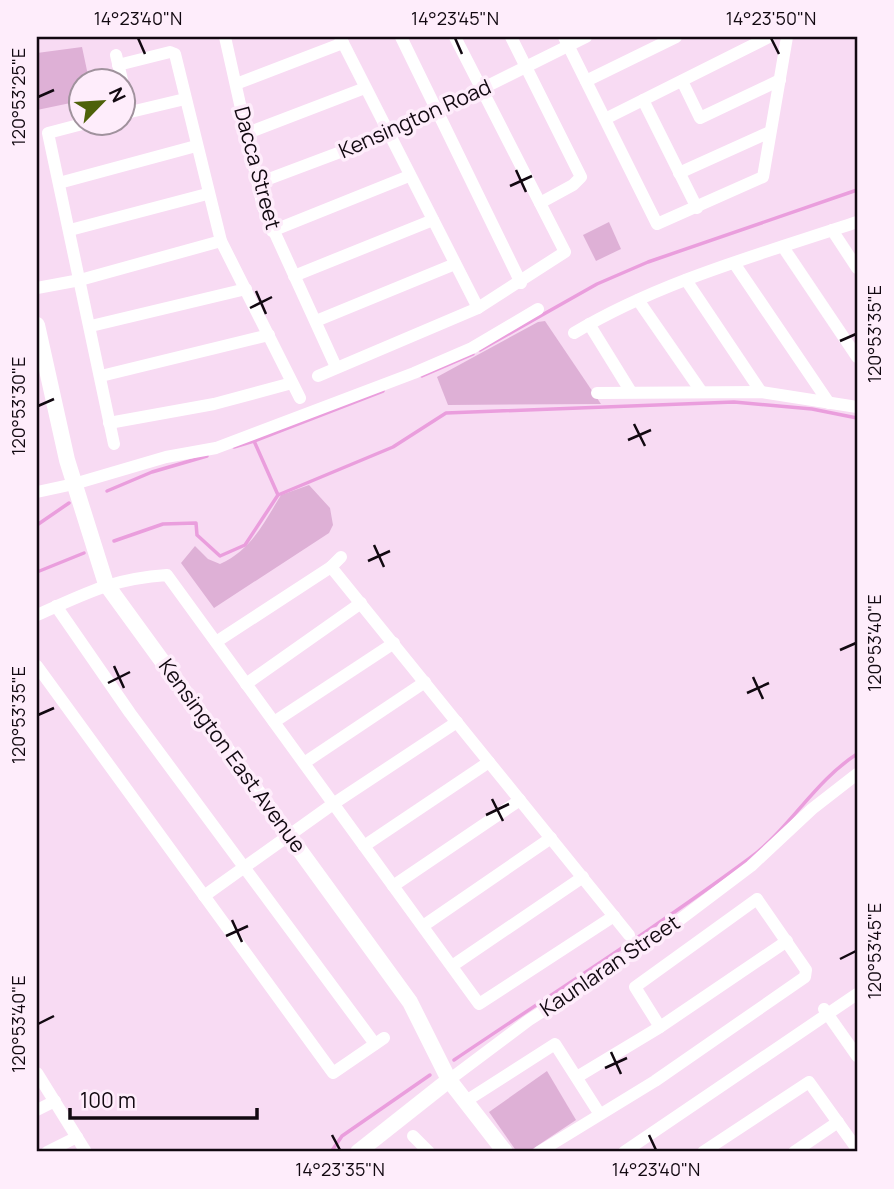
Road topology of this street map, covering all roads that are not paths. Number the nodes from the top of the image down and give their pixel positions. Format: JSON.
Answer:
{"nodes":[{"id":1,"x":401,"y":37,"type":"edge"},
{"id":2,"x":456,"y":37,"type":"edge"},
{"id":3,"x":511,"y":37,"type":"edge"},
{"id":4,"x":586,"y":37,"type":"edge"},
{"id":5,"x":676,"y":37,"type":"edge"},
{"id":6,"x":769,"y":37,"type":"edge"},
{"id":7,"x":787,"y":37,"type":"edge"},
{"id":8,"x":225,"y":38,"type":"edge"},
{"id":9,"x":342,"y":40,"type":"edge"},
{"id":10,"x":566,"y":41,"type":"edge"},
{"id":11,"x":118,"y":66,"type":"edge"},
{"id":12,"x":527,"y":68,"type":"junction"},
{"id":13,"x":780,"y":80,"type":"junction"},
{"id":14,"x":586,"y":81,"type":"junction"},
{"id":15,"x":682,"y":81,"type":"junction"},
{"id":16,"x":236,"y":84,"type":"junction"},
{"id":17,"x":365,"y":88,"type":"junction"},
{"id":18,"x":483,"y":90,"type":"junction"},
{"id":19,"x":185,"y":99,"type":"junction"},
{"id":20,"x":643,"y":100,"type":"junction"},
{"id":21,"x":136,"y":111,"type":"edge"},
{"id":22,"x":439,"y":111,"type":"junction"},
{"id":23,"x":605,"y":120,"type":"junction"},
{"id":24,"x":66,"y":128,"type":"edge"},
{"id":25,"x":769,"y":132,"type":"junction"},
{"id":26,"x":245,"y":134,"type":"junction"},
{"id":27,"x":388,"y":135,"type":"junction"},
{"id":28,"x":196,"y":146,"type":"junction"},
{"id":29,"x":679,"y":173,"type":"junction"},
{"id":30,"x":410,"y":176,"type":"junction"},
{"id":31,"x":59,"y":183,"type":"junction"},
{"id":32,"x":258,"y":183,"type":"junction"},
{"id":33,"x":208,"y":194,"type":"junction"},
{"id":34,"x":540,"y":203,"type":"junction"},
{"id":35,"x":697,"y":208,"type":"junction"},
{"id":36,"x":433,"y":220,"type":"junction"},
{"id":37,"x":857,"y":222,"type":"edge"},
{"id":38,"x":70,"y":230,"type":"junction"},
{"id":39,"x":832,"y":230,"type":"junction"},
{"id":40,"x":272,"y":231,"type":"junction"},
{"id":41,"x":221,"y":241,"type":"junction"},
{"id":42,"x":783,"y":247,"type":"junction"},
{"id":43,"x":734,"y":263,"type":"junction"},
{"id":44,"x":455,"y":264,"type":"junction"},
{"id":45,"x":857,"y":268,"type":"edge"},
{"id":46,"x":294,"y":276,"type":"junction"},
{"id":47,"x":80,"y":280,"type":"junction"},
{"id":48,"x":687,"y":280,"type":"junction"},
{"id":49,"x":521,"y":283,"type":"junction"},
{"id":50,"x":37,"y":288,"type":"edge"},
{"id":51,"x":246,"y":289,"type":"junction"},
{"id":52,"x":638,"y":300,"type":"junction"},
{"id":53,"x":478,"y":308,"type":"junction"},
{"id":54,"x":538,"y":309,"type":"dead end"},
{"id":55,"x":316,"y":321,"type":"junction"},
{"id":56,"x":589,"y":324,"type":"junction"},
{"id":57,"x":37,"y":325,"type":"edge"},
{"id":58,"x":91,"y":326,"type":"junction"},
{"id":59,"x":574,"y":333,"type":"dead end"},
{"id":60,"x":269,"y":335,"type":"junction"},
{"id":61,"x":857,"y":357,"type":"edge"},
{"id":62,"x":336,"y":367,"type":"junction"},
{"id":63,"x":100,"y":376,"type":"junction"},
{"id":64,"x":317,"y":376,"type":"dead end"},
{"id":65,"x":292,"y":383,"type":"junction"},
{"id":66,"x":701,"y":391,"type":"junction"},
{"id":67,"x":631,"y":392,"type":"junction"},
{"id":68,"x":761,"y":392,"type":"junction"},
{"id":69,"x":597,"y":393,"type":"dead end"},
{"id":70,"x":300,"y":398,"type":"dead end"},
{"id":71,"x":829,"y":404,"type":"junction"},
{"id":72,"x":857,"y":407,"type":"edge"},
{"id":73,"x":109,"y":423,"type":"junction"},
{"id":74,"x":114,"y":444,"type":"dead end"},
{"id":75,"x":74,"y":484,"type":"junction"},
{"id":76,"x":37,"y":492,"type":"edge"},
{"id":77,"x":341,"y":557,"type":"dead end"},
{"id":78,"x":331,"y":567,"type":"junction"},
{"id":79,"x":106,"y":584,"type":"junction"},
{"id":80,"x":361,"y":603,"type":"junction"},
{"id":81,"x":56,"y":606,"type":"junction"},
{"id":82,"x":37,"y":615,"type":"edge"},
{"id":83,"x":216,"y":642,"type":"junction"},
{"id":84,"x":394,"y":643,"type":"junction"},
{"id":85,"x":37,"y":666,"type":"edge"},
{"id":86,"x":425,"y":682,"type":"junction"},
{"id":87,"x":246,"y":684,"type":"junction"},
{"id":88,"x":274,"y":722,"type":"junction"},
{"id":89,"x":457,"y":722,"type":"junction"},
{"id":90,"x":489,"y":762,"type":"junction"},
{"id":91,"x":304,"y":763,"type":"junction"},
{"id":92,"x":857,"y":774,"type":"edge"},
{"id":93,"x":520,"y":800,"type":"junction"},
{"id":94,"x":333,"y":804,"type":"junction"},
{"id":95,"x":289,"y":836,"type":"junction"},
{"id":96,"x":551,"y":838,"type":"junction"},
{"id":97,"x":364,"y":846,"type":"junction"},
{"id":98,"x":245,"y":868,"type":"junction"},
{"id":99,"x":583,"y":877,"type":"junction"},
{"id":100,"x":393,"y":886,"type":"junction"},
{"id":101,"x":204,"y":896,"type":"junction"},
{"id":102,"x":614,"y":916,"type":"junction"},
{"id":103,"x":423,"y":926,"type":"junction"},
{"id":104,"x":629,"y":935,"type":"dead end"},
{"id":105,"x":787,"y":941,"type":"junction"},
{"id":106,"x":452,"y":966,"type":"junction"},
{"id":107,"x":857,"y":994,"type":"edge"},
{"id":108,"x":826,"y":1012,"type":"junction"},
{"id":109,"x":660,"y":1027,"type":"junction"},
{"id":110,"x":857,"y":1056,"type":"edge"},
{"id":111,"x":445,"y":1072,"type":"junction"},
{"id":112,"x":37,"y":1073,"type":"edge"},
{"id":113,"x":577,"y":1077,"type":"junction"},
{"id":114,"x":55,"y":1101,"type":"junction"},
{"id":115,"x":466,"y":1101,"type":"junction"},
{"id":116,"x":37,"y":1110,"type":"edge"},
{"id":117,"x":599,"y":1113,"type":"junction"},
{"id":118,"x":838,"y":1122,"type":"junction"},
{"id":119,"x":413,"y":1136,"type":"dead end"},
{"id":120,"x":77,"y":1137,"type":"junction"},
{"id":121,"x":857,"y":1149,"type":"edge"},
{"id":122,"x":47,"y":1152,"type":"edge"},
{"id":123,"x":86,"y":1152,"type":"edge"},
{"id":124,"x":358,"y":1152,"type":"edge"},
{"id":125,"x":429,"y":1152,"type":"edge"},
{"id":126,"x":505,"y":1152,"type":"edge"},
{"id":127,"x":539,"y":1152,"type":"edge"},
{"id":128,"x":624,"y":1152,"type":"edge"},
{"id":129,"x":703,"y":1152,"type":"edge"},
{"id":130,"x":794,"y":1152,"type":"edge"}],
"edges":[{"from":1,"to":22,"type":"street"},
{"from":2,"to":18,"type":"street"},
{"from":3,"to":12,"type":"street"},
{"from":4,"to":10,"type":"street","name":"Kensington Road"},
{"from":5,"to":14,"type":"street"},
{"from":6,"to":15,"type":"street"},
{"from":7,"to":13,"type":"street"},
{"from":8,"to":16,"type":"street","name":"Dacca Street"},
{"from":9,"to":16,"type":"street"},
{"from":9,"to":17,"type":"street"},
{"from":10,"to":12,"type":"street","name":"Kensington Road"},
{"from":10,"to":14,"type":"street"},
{"from":11,"to":19,"type":"street"},
{"from":12,"to":18,"type":"street","name":"Kensington Road"},
{"from":12,"to":34,"type":"street"},
{"from":13,"to":15,"type":"street"},
{"from":13,"to":25,"type":"street"},
{"from":14,"to":23,"type":"street"},
{"from":15,"to":20,"type":"street"},
{"from":16,"to":26,"type":"street","name":"Dacca Street"},
{"from":17,"to":26,"type":"street"},
{"from":17,"to":27,"type":"street"},
{"from":18,"to":22,"type":"street","name":"Kensington Road"},
{"from":18,"to":34,"type":"street"},
{"from":19,"to":21,"type":"street"},
{"from":19,"to":28,"type":"street"},
{"from":20,"to":23,"type":"street"},
{"from":20,"to":29,"type":"street"},
{"from":22,"to":27,"type":"street","name":"Kensington Road"},
{"from":22,"to":49,"type":"street"},
{"from":23,"to":35,"type":"street"},
{"from":24,"to":31,"type":"street"},
{"from":25,"to":29,"type":"street"},
{"from":25,"to":35,"type":"street"},
{"from":26,"to":32,"type":"street","name":"Dacca Street"},
{"from":27,"to":30,"type":"street"},
{"from":27,"to":32,"type":"street","name":"Kensington Road"},
{"from":28,"to":31,"type":"street"},
{"from":28,"to":33,"type":"street"},
{"from":29,"to":35,"type":"street"},
{"from":30,"to":36,"type":"street"},
{"from":30,"to":40,"type":"street"},
{"from":31,"to":38,"type":"street"},
{"from":32,"to":40,"type":"street","name":"Dacca Street"},
{"from":33,"to":38,"type":"street"},
{"from":33,"to":41,"type":"street"},
{"from":34,"to":49,"type":"street"},
{"from":36,"to":44,"type":"street"},
{"from":36,"to":46,"type":"street"},
{"from":37,"to":39,"type":"street"},
{"from":38,"to":47,"type":"street"},
{"from":39,"to":42,"type":"street"},
{"from":39,"to":45,"type":"street"},
{"from":40,"to":46,"type":"street","name":"Dacca Street"},
{"from":41,"to":47,"type":"street"},
{"from":41,"to":51,"type":"street"},
{"from":42,"to":43,"type":"street"},
{"from":42,"to":61,"type":"street"},
{"from":43,"to":48,"type":"street"},
{"from":43,"to":71,"type":"street"},
{"from":44,"to":53,"type":"street"},
{"from":44,"to":55,"type":"street"},
{"from":46,"to":55,"type":"street","name":"Dacca Street"},
{"from":47,"to":50,"type":"street"},
{"from":47,"to":58,"type":"street"},
{"from":48,"to":52,"type":"street"},
{"from":48,"to":68,"type":"street"},
{"from":49,"to":53,"type":"street"},
{"from":51,"to":58,"type":"street"},
{"from":51,"to":60,"type":"street"},
{"from":52,"to":56,"type":"street"},
{"from":52,"to":66,"type":"street"},
{"from":53,"to":62,"type":"street"},
{"from":54,"to":75,"type":"street"},
{"from":55,"to":62,"type":"street","name":"Dacca Street"},
{"from":56,"to":59,"type":"street"},
{"from":56,"to":67,"type":"street"},
{"from":57,"to":75,"type":"street","name":"Kensington East Avenue"},
{"from":58,"to":63,"type":"street"},
{"from":60,"to":63,"type":"street"},
{"from":60,"to":65,"type":"street"},
{"from":62,"to":64,"type":"street"},
{"from":63,"to":73,"type":"street"},
{"from":65,"to":70,"type":"street"},
{"from":65,"to":73,"type":"street"},
{"from":66,"to":67,"type":"street"},
{"from":66,"to":68,"type":"street"},
{"from":67,"to":69,"type":"street"},
{"from":68,"to":71,"type":"street"},
{"from":71,"to":72,"type":"street"},
{"from":73,"to":74,"type":"street"},
{"from":75,"to":76,"type":"street"},
{"from":75,"to":79,"type":"street","name":"Kensington East Avenue"},
{"from":77,"to":78,"type":"street"},
{"from":78,"to":80,"type":"street"},
{"from":78,"to":83,"type":"street"},
{"from":79,"to":81,"type":"street"},
{"from":79,"to":83,"type":"street"},
{"from":79,"to":95,"type":"street","name":"Kensington East Avenue"},
{"from":80,"to":84,"type":"street"},
{"from":80,"to":87,"type":"street"},
{"from":81,"to":82,"type":"street"},
{"from":81,"to":98,"type":"street"},
{"from":83,"to":87,"type":"street"},
{"from":84,"to":86,"type":"street"},
{"from":84,"to":88,"type":"street"},
{"from":85,"to":101,"type":"street"},
{"from":86,"to":89,"type":"street"},
{"from":86,"to":91,"type":"street"},
{"from":87,"to":88,"type":"street"},
{"from":88,"to":91,"type":"street"},
{"from":89,"to":90,"type":"street"},
{"from":89,"to":94,"type":"street"},
{"from":90,"to":93,"type":"street"},
{"from":90,"to":97,"type":"street"},
{"from":91,"to":94,"type":"street"},
{"from":92,"to":111,"type":"street","name":"Kaunlaran Street"},
{"from":93,"to":96,"type":"street"},
{"from":93,"to":100,"type":"street"},
{"from":94,"to":95,"type":"street"},
{"from":94,"to":97,"type":"street"},
{"from":95,"to":98,"type":"street"},
{"from":95,"to":111,"type":"street","name":"Kensington East Avenue"},
{"from":96,"to":99,"type":"street"},
{"from":96,"to":103,"type":"street"},
{"from":97,"to":100,"type":"street"},
{"from":98,"to":101,"type":"street"},
{"from":98,"to":101,"type":"street"},
{"from":99,"to":102,"type":"street"},
{"from":99,"to":106,"type":"street"},
{"from":100,"to":103,"type":"street"},
{"from":102,"to":104,"type":"street"},
{"from":102,"to":106,"type":"street"},
{"from":103,"to":106,"type":"street"},
{"from":105,"to":109,"type":"street"},
{"from":105,"to":109,"type":"street"},
{"from":105,"to":117,"type":"street"},
{"from":107,"to":108,"type":"street"},
{"from":108,"to":110,"type":"street"},
{"from":108,"to":128,"type":"street"},
{"from":109,"to":113,"type":"street"},
{"from":111,"to":115,"type":"street","name":"Kensington East Avenue"},
{"from":111,"to":124,"type":"street","name":"Kaunlaran Street"},
{"from":112,"to":114,"type":"street"},
{"from":113,"to":115,"type":"street"},
{"from":113,"to":117,"type":"street"},
{"from":114,"to":116,"type":"street"},
{"from":114,"to":120,"type":"street"},
{"from":115,"to":126,"type":"street","name":"Kensington East Avenue"},
{"from":117,"to":127,"type":"street"},
{"from":118,"to":121,"type":"street"},
{"from":118,"to":129,"type":"street"},
{"from":118,"to":130,"type":"street"},
{"from":119,"to":125,"type":"street"},
{"from":120,"to":122,"type":"street"},
{"from":120,"to":123,"type":"street"}]}
